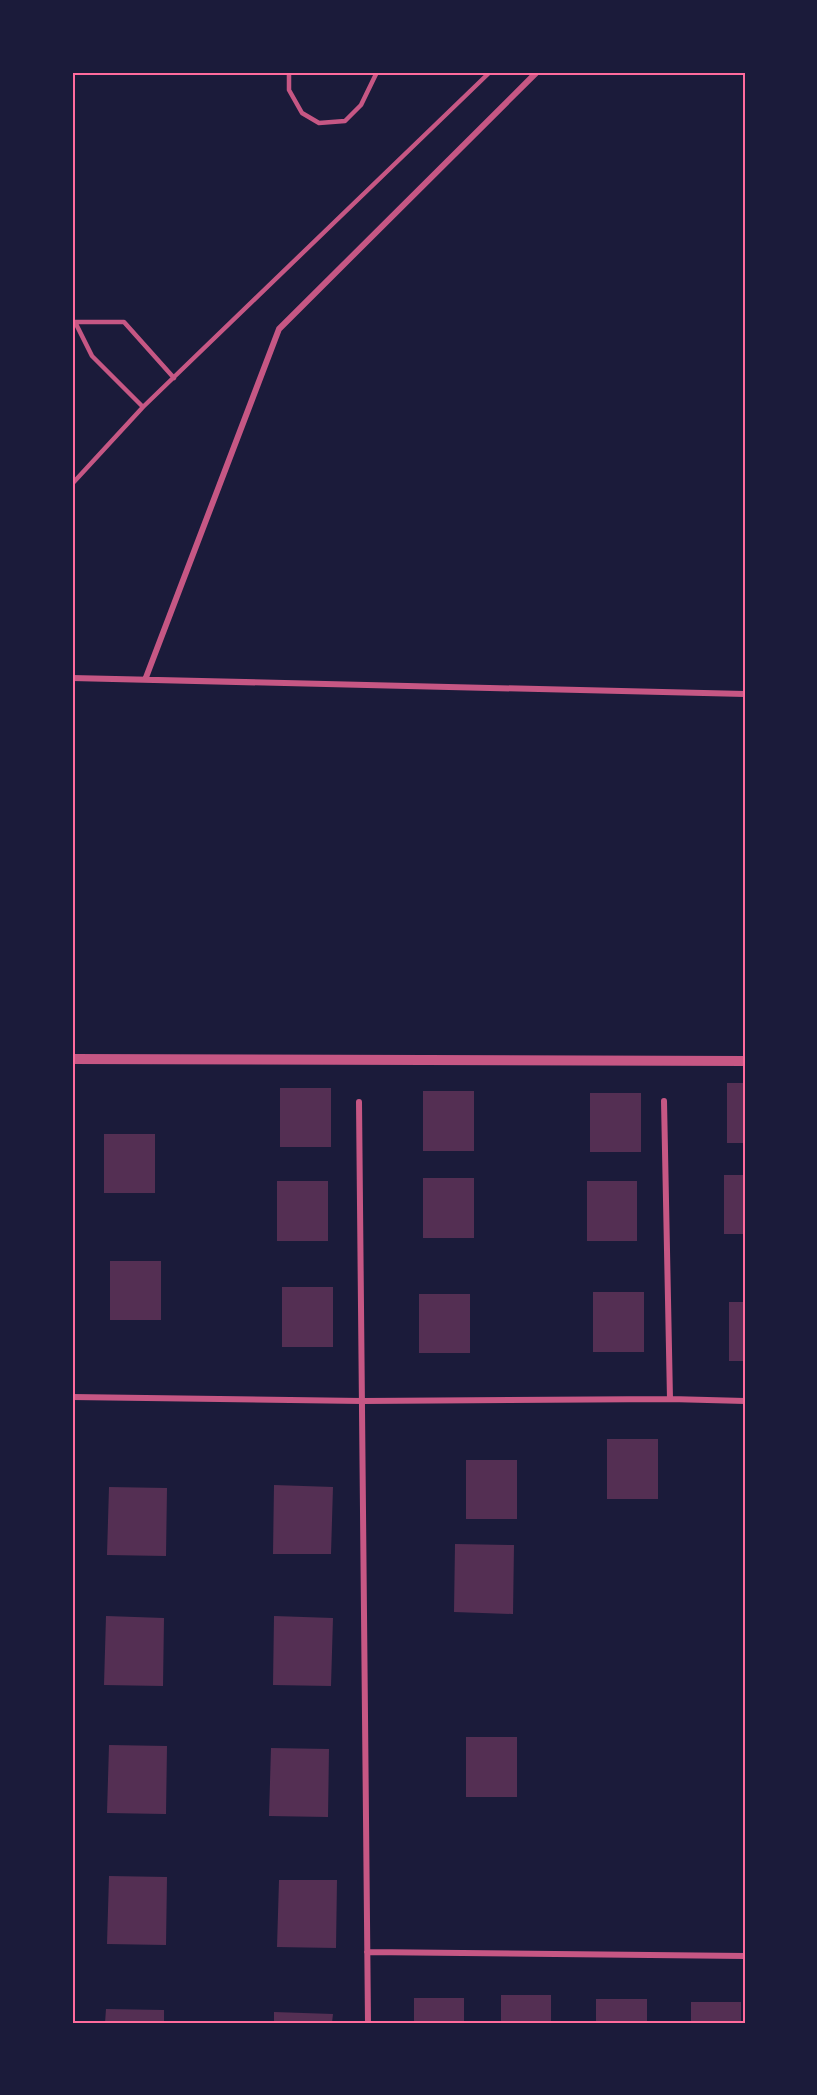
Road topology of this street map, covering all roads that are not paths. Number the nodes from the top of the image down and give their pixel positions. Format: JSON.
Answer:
{"nodes":[{"id":1,"x":289,"y":72,"type":"edge"},
{"id":2,"x":377,"y":72,"type":"edge"},
{"id":3,"x":490,"y":72,"type":"edge"},
{"id":4,"x":537,"y":72,"type":"edge"},
{"id":5,"x":73,"y":322,"type":"edge"},
{"id":6,"x":174,"y":378,"type":"junction"},
{"id":7,"x":143,"y":407,"type":"junction"},
{"id":8,"x":72,"y":484,"type":"edge"},
{"id":9,"x":72,"y":678,"type":"edge"},
{"id":10,"x":145,"y":680,"type":"junction"},
{"id":11,"x":745,"y":694,"type":"edge"},
{"id":12,"x":72,"y":1059,"type":"edge"},
{"id":13,"x":745,"y":1061,"type":"edge"},
{"id":14,"x":664,"y":1101,"type":"dead end"},
{"id":15,"x":359,"y":1102,"type":"dead end"},
{"id":16,"x":72,"y":1397,"type":"edge"},
{"id":17,"x":670,"y":1399,"type":"junction"},
{"id":18,"x":362,"y":1401,"type":"junction"},
{"id":19,"x":745,"y":1401,"type":"edge"},
{"id":20,"x":367,"y":1952,"type":"junction"},
{"id":21,"x":745,"y":1956,"type":"edge"},
{"id":22,"x":368,"y":2023,"type":"edge"}],
"edges":[{"from":1,"to":2,"type":"lane"},
{"from":3,"to":6,"type":"lane"},
{"from":4,"to":10,"type":"street"},
{"from":5,"to":6,"type":"lane"},
{"from":5,"to":7,"type":"lane"},
{"from":6,"to":7,"type":"lane"},
{"from":7,"to":8,"type":"lane"},
{"from":9,"to":10,"type":"street"},
{"from":10,"to":11,"type":"street"},
{"from":12,"to":13,"type":"street"},
{"from":14,"to":17,"type":"street"},
{"from":15,"to":18,"type":"street"},
{"from":16,"to":18,"type":"street"},
{"from":17,"to":18,"type":"street"},
{"from":17,"to":19,"type":"street"},
{"from":18,"to":20,"type":"street"},
{"from":20,"to":21,"type":"street"},
{"from":20,"to":22,"type":"street"}]}
